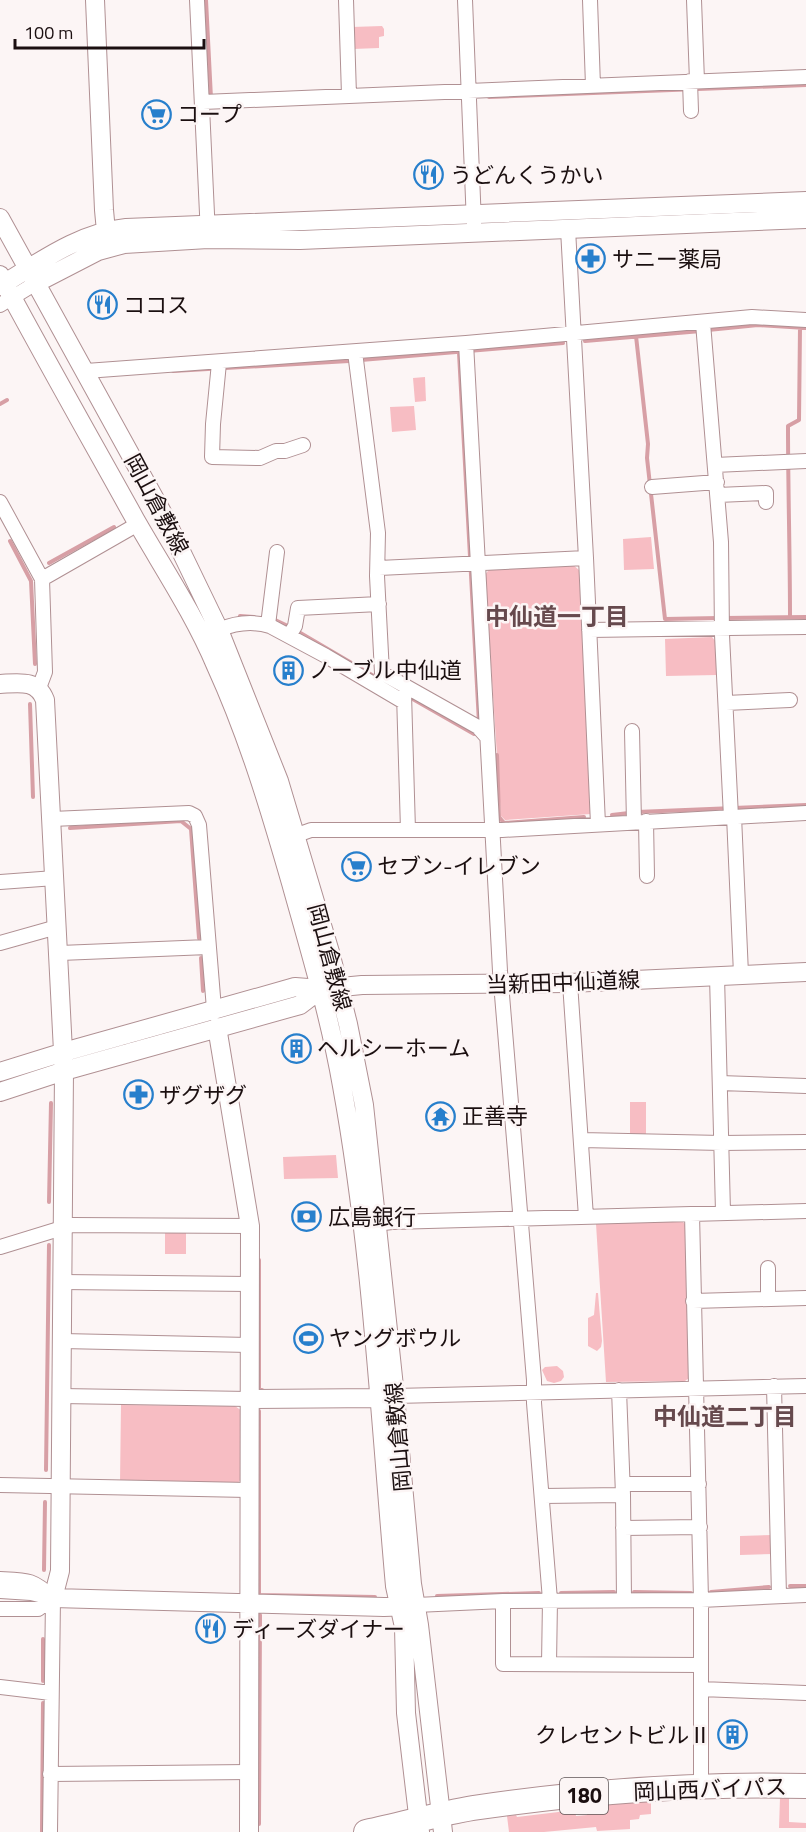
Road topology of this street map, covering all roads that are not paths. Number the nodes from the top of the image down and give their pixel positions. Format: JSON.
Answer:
{"nodes":[{"id":1,"x":95,"y":0,"type":"edge"},
{"id":2,"x":197,"y":0,"type":"edge"},
{"id":3,"x":346,"y":0,"type":"edge"},
{"id":4,"x":465,"y":0,"type":"edge"},
{"id":5,"x":590,"y":0,"type":"edge"},
{"id":6,"x":694,"y":0,"type":"edge"},
{"id":7,"x":806,"y":77,"type":"edge"},
{"id":8,"x":692,"y":85,"type":"junction"},
{"id":9,"x":593,"y":86,"type":"junction"},
{"id":10,"x":349,"y":95,"type":"junction"},
{"id":11,"x":469,"y":95,"type":"junction"},
{"id":12,"x":209,"y":102,"type":"junction"},
{"id":13,"x":691,"y":111,"type":"dead end"},
{"id":14,"x":806,"y":201,"type":"edge"},
{"id":15,"x":0,"y":219,"type":"edge"},
{"id":16,"x":806,"y":219,"type":"edge"},
{"id":17,"x":474,"y":223,"type":"junction"},
{"id":18,"x":568,"y":229,"type":"junction"},
{"id":19,"x":208,"y":232,"type":"junction"},
{"id":20,"x":106,"y":239,"type":"junction"},
{"id":21,"x":32,"y":276,"type":"junction"},
{"id":22,"x":3,"y":290,"type":"edge"},
{"id":23,"x":806,"y":320,"type":"edge"},
{"id":24,"x":703,"y":328,"type":"junction"},
{"id":25,"x":575,"y":333,"type":"junction"},
{"id":26,"x":466,"y":349,"type":"junction"},
{"id":27,"x":356,"y":358,"type":"junction"},
{"id":28,"x":219,"y":367,"type":"junction"},
{"id":29,"x":86,"y":371,"type":"junction"},
{"id":30,"x":303,"y":445,"type":"dead end"},
{"id":31,"x":806,"y":461,"type":"edge"},
{"id":32,"x":719,"y":465,"type":"junction"},
{"id":33,"x":652,"y":487,"type":"dead end"},
{"id":34,"x":720,"y":492,"type":"junction"},
{"id":35,"x":0,"y":502,"type":"edge"},
{"id":36,"x":766,"y":502,"type":"dead end"},
{"id":37,"x":138,"y":524,"type":"junction"},
{"id":38,"x":0,"y":530,"type":"edge"},
{"id":39,"x":15,"y":530,"type":"junction"},
{"id":40,"x":278,"y":552,"type":"dead end"},
{"id":41,"x":586,"y":558,"type":"junction"},
{"id":42,"x":474,"y":564,"type":"junction"},
{"id":43,"x":379,"y":568,"type":"junction"},
{"id":44,"x":42,"y":579,"type":"junction"},
{"id":45,"x":379,"y":604,"type":"junction"},
{"id":46,"x":269,"y":620,"type":"junction"},
{"id":47,"x":721,"y":621,"type":"junction"},
{"id":48,"x":806,"y":627,"type":"edge"},
{"id":49,"x":219,"y":630,"type":"junction"},
{"id":50,"x":589,"y":630,"type":"junction"},
{"id":51,"x":292,"y":631,"type":"junction"},
{"id":52,"x":0,"y":684,"type":"edge"},
{"id":53,"x":405,"y":686,"type":"junction"},
{"id":54,"x":39,"y":688,"type":"junction"},
{"id":55,"x":790,"y":700,"type":"dead end"},
{"id":56,"x":404,"y":702,"type":"junction"},
{"id":57,"x":726,"y":703,"type":"junction"},
{"id":58,"x":632,"y":731,"type":"dead end"},
{"id":59,"x":486,"y":736,"type":"junction"},
{"id":60,"x":732,"y":813,"type":"junction"},
{"id":61,"x":806,"y":813,"type":"edge"},
{"id":62,"x":637,"y":817,"type":"junction"},
{"id":63,"x":52,"y":819,"type":"junction"},
{"id":64,"x":598,"y":824,"type":"junction"},
{"id":65,"x":408,"y":830,"type":"junction"},
{"id":66,"x":492,"y":830,"type":"junction"},
{"id":67,"x":297,"y":836,"type":"junction"},
{"id":68,"x":647,"y":876,"type":"dead end"},
{"id":69,"x":55,"y":878,"type":"junction"},
{"id":70,"x":0,"y":882,"type":"edge"},
{"id":71,"x":57,"y":927,"type":"junction"},
{"id":72,"x":0,"y":943,"type":"edge"},
{"id":73,"x":208,"y":947,"type":"junction"},
{"id":74,"x":60,"y":954,"type":"junction"},
{"id":75,"x":806,"y":972,"type":"edge"},
{"id":76,"x":741,"y":974,"type":"junction"},
{"id":77,"x":717,"y":976,"type":"junction"},
{"id":78,"x":570,"y":983,"type":"junction"},
{"id":79,"x":502,"y":984,"type":"junction"},
{"id":80,"x":330,"y":988,"type":"junction"},
{"id":81,"x":216,"y":1018,"type":"junction"},
{"id":82,"x":64,"y":1052,"type":"junction"},
{"id":83,"x":64,"y":1071,"type":"junction"},
{"id":84,"x":0,"y":1072,"type":"edge"},
{"id":85,"x":720,"y":1083,"type":"junction"},
{"id":86,"x":806,"y":1086,"type":"edge"},
{"id":87,"x":0,"y":1092,"type":"edge"},
{"id":88,"x":581,"y":1140,"type":"junction"},
{"id":89,"x":806,"y":1142,"type":"edge"},
{"id":90,"x":722,"y":1143,"type":"junction"},
{"id":91,"x":806,"y":1211,"type":"edge"},
{"id":92,"x":723,"y":1212,"type":"junction"},
{"id":93,"x":692,"y":1214,"type":"junction"},
{"id":94,"x":586,"y":1217,"type":"junction"},
{"id":95,"x":521,"y":1219,"type":"junction"},
{"id":96,"x":369,"y":1224,"type":"junction"},
{"id":97,"x":250,"y":1226,"type":"junction"},
{"id":98,"x":63,"y":1228,"type":"junction"},
{"id":99,"x":0,"y":1247,"type":"edge"},
{"id":100,"x":768,"y":1269,"type":"dead end"},
{"id":101,"x":62,"y":1282,"type":"junction"},
{"id":102,"x":249,"y":1284,"type":"junction"},
{"id":103,"x":806,"y":1298,"type":"edge"},
{"id":104,"x":768,"y":1299,"type":"junction"},
{"id":105,"x":693,"y":1301,"type":"junction"},
{"id":106,"x":62,"y":1341,"type":"junction"},
{"id":107,"x":249,"y":1345,"type":"junction"},
{"id":108,"x":774,"y":1386,"type":"junction"},
{"id":109,"x":806,"y":1386,"type":"edge"},
{"id":110,"x":695,"y":1388,"type":"junction"},
{"id":111,"x":619,"y":1390,"type":"junction"},
{"id":112,"x":535,"y":1392,"type":"junction"},
{"id":113,"x":62,"y":1396,"type":"junction"},
{"id":114,"x":387,"y":1397,"type":"junction"},
{"id":115,"x":249,"y":1399,"type":"junction"},
{"id":116,"x":699,"y":1484,"type":"junction"},
{"id":117,"x":0,"y":1485,"type":"edge"},
{"id":118,"x":59,"y":1487,"type":"junction"},
{"id":119,"x":248,"y":1490,"type":"junction"},
{"id":120,"x":623,"y":1490,"type":"junction"},
{"id":121,"x":543,"y":1496,"type":"junction"},
{"id":122,"x":700,"y":1527,"type":"junction"},
{"id":123,"x":623,"y":1528,"type":"junction"},
{"id":124,"x":0,"y":1579,"type":"edge"},
{"id":125,"x":0,"y":1591,"type":"edge"},
{"id":126,"x":806,"y":1595,"type":"edge"},
{"id":127,"x":779,"y":1596,"type":"junction"},
{"id":128,"x":53,"y":1598,"type":"junction"},
{"id":129,"x":550,"y":1600,"type":"junction"},
{"id":130,"x":624,"y":1600,"type":"junction"},
{"id":131,"x":701,"y":1600,"type":"junction"},
{"id":132,"x":504,"y":1601,"type":"junction"},
{"id":133,"x":248,"y":1603,"type":"junction"},
{"id":134,"x":407,"y":1606,"type":"junction"},
{"id":135,"x":0,"y":1609,"type":"edge"},
{"id":136,"x":549,"y":1664,"type":"junction"},
{"id":137,"x":701,"y":1665,"type":"junction"},
{"id":138,"x":0,"y":1687,"type":"edge"},
{"id":139,"x":701,"y":1689,"type":"junction"},
{"id":140,"x":51,"y":1693,"type":"junction"},
{"id":141,"x":806,"y":1693,"type":"edge"},
{"id":142,"x":249,"y":1772,"type":"junction"},
{"id":143,"x":50,"y":1774,"type":"junction"},
{"id":144,"x":806,"y":1786,"type":"edge"},
{"id":145,"x":701,"y":1788,"type":"junction"},
{"id":146,"x":431,"y":1825,"type":"edge"},
{"id":147,"x":50,"y":1832,"type":"edge"},
{"id":148,"x":249,"y":1832,"type":"edge"},
{"id":149,"x":366,"y":1832,"type":"edge"}],
"edges":[{"from":1,"to":20,"type":"street"},
{"from":2,"to":12,"type":"street"},
{"from":3,"to":10,"type":"street"},
{"from":4,"to":11,"type":"street"},
{"from":5,"to":9,"type":"street"},
{"from":6,"to":8,"type":"street"},
{"from":7,"to":8,"type":"street"},
{"from":8,"to":9,"type":"street"},
{"from":8,"to":13,"type":"street"},
{"from":9,"to":11,"type":"street"},
{"from":10,"to":11,"type":"street"},
{"from":10,"to":12,"type":"street"},
{"from":11,"to":17,"type":"street"},
{"from":12,"to":19,"type":"street"},
{"from":14,"to":17,"type":"street"},
{"from":15,"to":21,"type":"street","name":"岡山倉敷線"},
{"from":16,"to":18,"type":"street"},
{"from":17,"to":18,"type":"street"},
{"from":17,"to":19,"type":"street"},
{"from":18,"to":25,"type":"street"},
{"from":19,"to":20,"type":"street"},
{"from":20,"to":21,"type":"street"},
{"from":21,"to":22,"type":"street"},
{"from":21,"to":29,"type":"street","name":"岡山倉敷線"},
{"from":22,"to":37,"type":"street","name":"岡山倉敷線"},
{"from":23,"to":24,"type":"street"},
{"from":24,"to":25,"type":"street"},
{"from":24,"to":32,"type":"street"},
{"from":25,"to":26,"type":"street"},
{"from":25,"to":41,"type":"street"},
{"from":26,"to":27,"type":"street"},
{"from":26,"to":42,"type":"street"},
{"from":27,"to":28,"type":"street"},
{"from":27,"to":43,"type":"street"},
{"from":28,"to":29,"type":"street"},
{"from":28,"to":30,"type":"street"},
{"from":29,"to":49,"type":"street","name":"岡山倉敷線"},
{"from":31,"to":32,"type":"street"},
{"from":32,"to":34,"type":"street"},
{"from":33,"to":34,"type":"street"},
{"from":34,"to":36,"type":"street"},
{"from":34,"to":47,"type":"street"},
{"from":35,"to":39,"type":"street"},
{"from":37,"to":44,"type":"street"},
{"from":37,"to":80,"type":"street","name":"岡山倉敷線"},
{"from":38,"to":39,"type":"street"},
{"from":39,"to":44,"type":"street"},
{"from":40,"to":46,"type":"street"},
{"from":41,"to":42,"type":"street"},
{"from":41,"to":50,"type":"street"},
{"from":42,"to":43,"type":"street"},
{"from":42,"to":59,"type":"street"},
{"from":43,"to":45,"type":"street"},
{"from":44,"to":54,"type":"street"},
{"from":45,"to":51,"type":"street"},
{"from":45,"to":53,"type":"street"},
{"from":46,"to":49,"type":"street"},
{"from":46,"to":51,"type":"street"},
{"from":47,"to":48,"type":"street"},
{"from":47,"to":50,"type":"street"},
{"from":47,"to":57,"type":"street"},
{"from":49,"to":67,"type":"street","name":"岡山倉敷線"},
{"from":50,"to":64,"type":"street"},
{"from":51,"to":56,"type":"street"},
{"from":52,"to":54,"type":"street"},
{"from":53,"to":56,"type":"street"},
{"from":53,"to":59,"type":"street"},
{"from":54,"to":63,"type":"street"},
{"from":55,"to":57,"type":"street"},
{"from":56,"to":65,"type":"street"},
{"from":57,"to":60,"type":"street"},
{"from":58,"to":62,"type":"street"},
{"from":59,"to":66,"type":"street"},
{"from":60,"to":61,"type":"street"},
{"from":60,"to":62,"type":"street"},
{"from":60,"to":76,"type":"street"},
{"from":62,"to":64,"type":"street"},
{"from":62,"to":68,"type":"street"},
{"from":63,"to":69,"type":"street"},
{"from":63,"to":73,"type":"street"},
{"from":64,"to":66,"type":"street"},
{"from":65,"to":66,"type":"street"},
{"from":65,"to":67,"type":"street"},
{"from":66,"to":79,"type":"street"},
{"from":67,"to":80,"type":"street","name":"岡山倉敷線"},
{"from":69,"to":70,"type":"street"},
{"from":69,"to":71,"type":"street"},
{"from":71,"to":72,"type":"street"},
{"from":71,"to":74,"type":"street"},
{"from":73,"to":74,"type":"street"},
{"from":73,"to":81,"type":"street"},
{"from":74,"to":82,"type":"street"},
{"from":75,"to":76,"type":"street","name":"当新田中仙道線"},
{"from":76,"to":77,"type":"street","name":"当新田中仙道線"},
{"from":77,"to":78,"type":"street","name":"当新田中仙道線"},
{"from":77,"to":85,"type":"street"},
{"from":78,"to":79,"type":"street","name":"当新田中仙道線"},
{"from":78,"to":88,"type":"street"},
{"from":79,"to":80,"type":"street","name":"当新田中仙道線"},
{"from":79,"to":95,"type":"street"},
{"from":80,"to":81,"type":"street"},
{"from":80,"to":96,"type":"street","name":"岡山倉敷線"},
{"from":81,"to":82,"type":"street"},
{"from":81,"to":83,"type":"street"},
{"from":81,"to":97,"type":"street"},
{"from":82,"to":83,"type":"street"},
{"from":82,"to":84,"type":"street"},
{"from":83,"to":87,"type":"street"},
{"from":83,"to":98,"type":"street"},
{"from":85,"to":86,"type":"street"},
{"from":85,"to":90,"type":"street"},
{"from":88,"to":90,"type":"street"},
{"from":88,"to":94,"type":"street"},
{"from":89,"to":90,"type":"street"},
{"from":90,"to":92,"type":"street"},
{"from":91,"to":92,"type":"street"},
{"from":92,"to":93,"type":"street"},
{"from":93,"to":94,"type":"street"},
{"from":93,"to":105,"type":"street"},
{"from":94,"to":95,"type":"street"},
{"from":95,"to":96,"type":"street"},
{"from":95,"to":112,"type":"street"},
{"from":96,"to":114,"type":"street","name":"岡山倉敷線"},
{"from":97,"to":98,"type":"street"},
{"from":97,"to":102,"type":"street"},
{"from":98,"to":99,"type":"street"},
{"from":98,"to":101,"type":"street"},
{"from":100,"to":104,"type":"street"},
{"from":101,"to":102,"type":"street"},
{"from":101,"to":106,"type":"street"},
{"from":102,"to":107,"type":"street"},
{"from":103,"to":104,"type":"street"},
{"from":104,"to":105,"type":"street"},
{"from":105,"to":110,"type":"street"},
{"from":106,"to":107,"type":"street"},
{"from":106,"to":113,"type":"street"},
{"from":107,"to":115,"type":"street"},
{"from":108,"to":109,"type":"street"},
{"from":108,"to":110,"type":"street"},
{"from":108,"to":127,"type":"street"},
{"from":110,"to":111,"type":"street"},
{"from":110,"to":116,"type":"street"},
{"from":111,"to":112,"type":"street"},
{"from":111,"to":120,"type":"street"},
{"from":112,"to":114,"type":"street"},
{"from":112,"to":121,"type":"street"},
{"from":113,"to":115,"type":"street"},
{"from":113,"to":118,"type":"street"},
{"from":114,"to":115,"type":"street"},
{"from":114,"to":134,"type":"street","name":"岡山倉敷線"},
{"from":115,"to":119,"type":"street"},
{"from":116,"to":120,"type":"street"},
{"from":116,"to":122,"type":"street"},
{"from":117,"to":118,"type":"street"},
{"from":118,"to":119,"type":"street"},
{"from":118,"to":128,"type":"street"},
{"from":119,"to":133,"type":"street"},
{"from":120,"to":121,"type":"street"},
{"from":120,"to":123,"type":"street"},
{"from":121,"to":129,"type":"street"},
{"from":122,"to":123,"type":"street"},
{"from":122,"to":131,"type":"street"},
{"from":123,"to":130,"type":"street"},
{"from":124,"to":128,"type":"street"},
{"from":125,"to":128,"type":"street"},
{"from":126,"to":127,"type":"street"},
{"from":127,"to":131,"type":"street"},
{"from":128,"to":133,"type":"street"},
{"from":128,"to":135,"type":"street"},
{"from":128,"to":140,"type":"street"},
{"from":129,"to":130,"type":"street"},
{"from":129,"to":132,"type":"street"},
{"from":129,"to":136,"type":"street"},
{"from":130,"to":131,"type":"street"},
{"from":131,"to":137,"type":"street"},
{"from":132,"to":134,"type":"street"},
{"from":132,"to":136,"type":"street"},
{"from":133,"to":134,"type":"street"},
{"from":133,"to":142,"type":"street"},
{"from":134,"to":146,"type":"street","name":"岡山倉敷線"},
{"from":136,"to":137,"type":"street"},
{"from":137,"to":139,"type":"street"},
{"from":138,"to":140,"type":"street"},
{"from":139,"to":141,"type":"street"},
{"from":139,"to":145,"type":"street"},
{"from":140,"to":143,"type":"street"},
{"from":142,"to":143,"type":"street"},
{"from":142,"to":148,"type":"street"},
{"from":143,"to":147,"type":"street"},
{"from":144,"to":145,"type":"highway","name":"岡山西バイパス","number":"180"},
{"from":145,"to":146,"type":"highway","name":"岡山西バイパス","number":"180"},
{"from":146,"to":149,"type":"highway","name":"岡山西バイパス","number":"180"}]}
